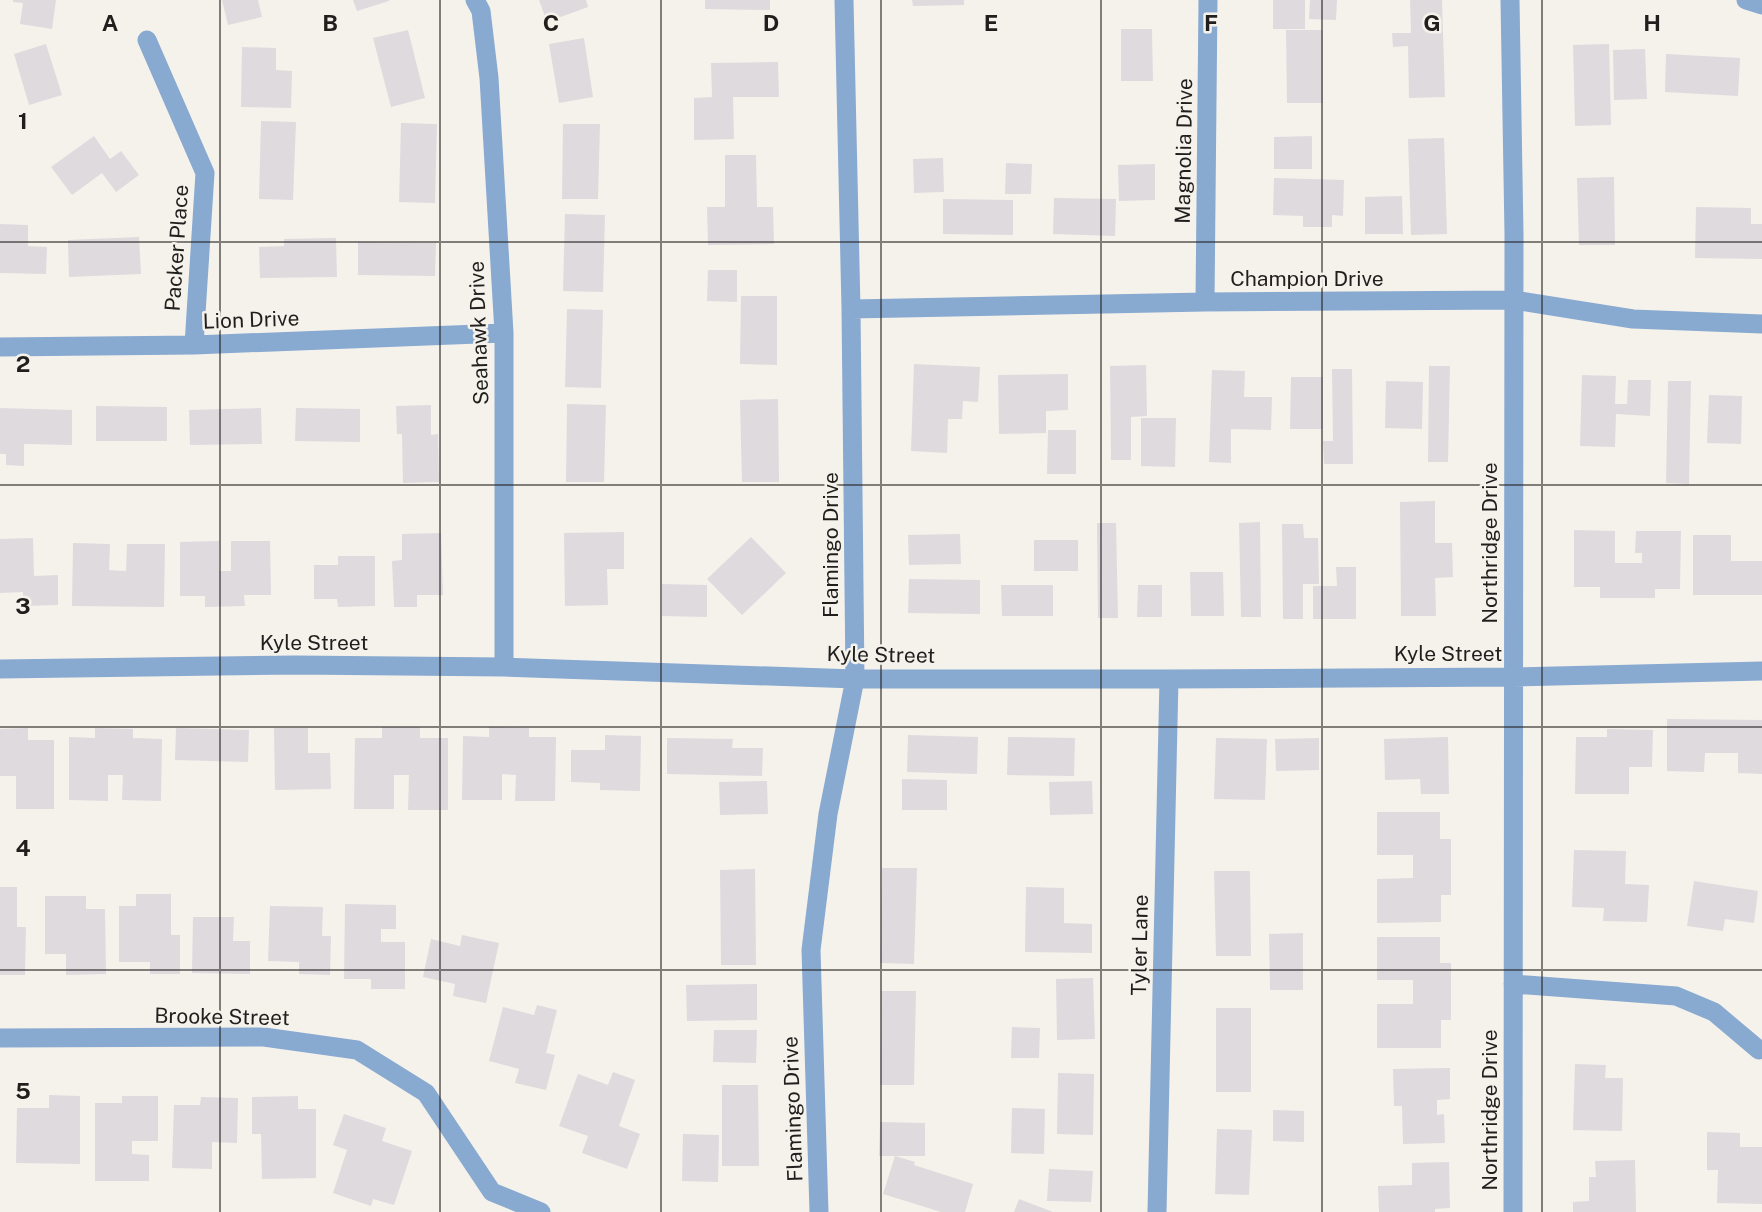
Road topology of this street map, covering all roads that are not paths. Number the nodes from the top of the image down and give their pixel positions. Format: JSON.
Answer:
{"nodes":[{"id":1,"x":475,"y":0,"type":"edge"},
{"id":2,"x":844,"y":0,"type":"edge"},
{"id":3,"x":1208,"y":0,"type":"edge"},
{"id":4,"x":1510,"y":0,"type":"edge"},
{"id":5,"x":1746,"y":0,"type":"edge"},
{"id":6,"x":1762,"y":5,"type":"edge"},
{"id":7,"x":147,"y":40,"type":"dead end"},
{"id":8,"x":1514,"y":300,"type":"junction"},
{"id":9,"x":1205,"y":302,"type":"junction"},
{"id":10,"x":851,"y":309,"type":"junction"},
{"id":11,"x":1762,"y":324,"type":"edge"},
{"id":12,"x":504,"y":333,"type":"junction"},
{"id":13,"x":194,"y":345,"type":"junction"},
{"id":14,"x":0,"y":347,"type":"edge"},
{"id":15,"x":505,"y":667,"type":"junction"},
{"id":16,"x":0,"y":669,"type":"edge"},
{"id":17,"x":1762,"y":671,"type":"edge"},
{"id":18,"x":1513,"y":677,"type":"junction"},
{"id":19,"x":855,"y":679,"type":"junction"},
{"id":20,"x":1169,"y":680,"type":"junction"},
{"id":21,"x":1513,"y":984,"type":"junction"},
{"id":22,"x":0,"y":1038,"type":"edge"},
{"id":23,"x":1759,"y":1050,"type":"dead end"},
{"id":24,"x":541,"y":1212,"type":"edge"},
{"id":25,"x":819,"y":1212,"type":"edge"},
{"id":26,"x":1157,"y":1212,"type":"edge"},
{"id":27,"x":1513,"y":1212,"type":"edge"}],
"edges":[{"from":1,"to":12,"type":"street","name":"Seahawk Drive"},
{"from":2,"to":10,"type":"street","name":"Flamingo Drive"},
{"from":3,"to":9,"type":"street","name":"Magnolia Drive"},
{"from":4,"to":8,"type":"street","name":"Northridge Drive"},
{"from":5,"to":6,"type":"street"},
{"from":7,"to":13,"type":"street","name":"Packer Place"},
{"from":8,"to":9,"type":"street","name":"Champion Drive"},
{"from":8,"to":11,"type":"street","name":"Champion Drive"},
{"from":8,"to":18,"type":"street","name":"Northridge Drive"},
{"from":9,"to":10,"type":"street","name":"Champion Drive"},
{"from":10,"to":19,"type":"street","name":"Flamingo Drive"},
{"from":12,"to":13,"type":"street","name":"Lion Drive"},
{"from":12,"to":15,"type":"street","name":"Seahawk Drive"},
{"from":13,"to":14,"type":"street","name":"Lion Drive"},
{"from":15,"to":16,"type":"street","name":"Kyle Street"},
{"from":15,"to":19,"type":"street","name":"Kyle Street"},
{"from":17,"to":18,"type":"street","name":"Kyle Street"},
{"from":18,"to":20,"type":"street","name":"Kyle Street"},
{"from":18,"to":21,"type":"street","name":"Northridge Drive"},
{"from":19,"to":20,"type":"street","name":"Kyle Street"},
{"from":19,"to":25,"type":"street","name":"Flamingo Drive"},
{"from":20,"to":26,"type":"street","name":"Tyler Lane"},
{"from":21,"to":23,"type":"street"},
{"from":21,"to":27,"type":"street","name":"Northridge Drive"},
{"from":22,"to":24,"type":"street","name":"Brooke Street"}]}
